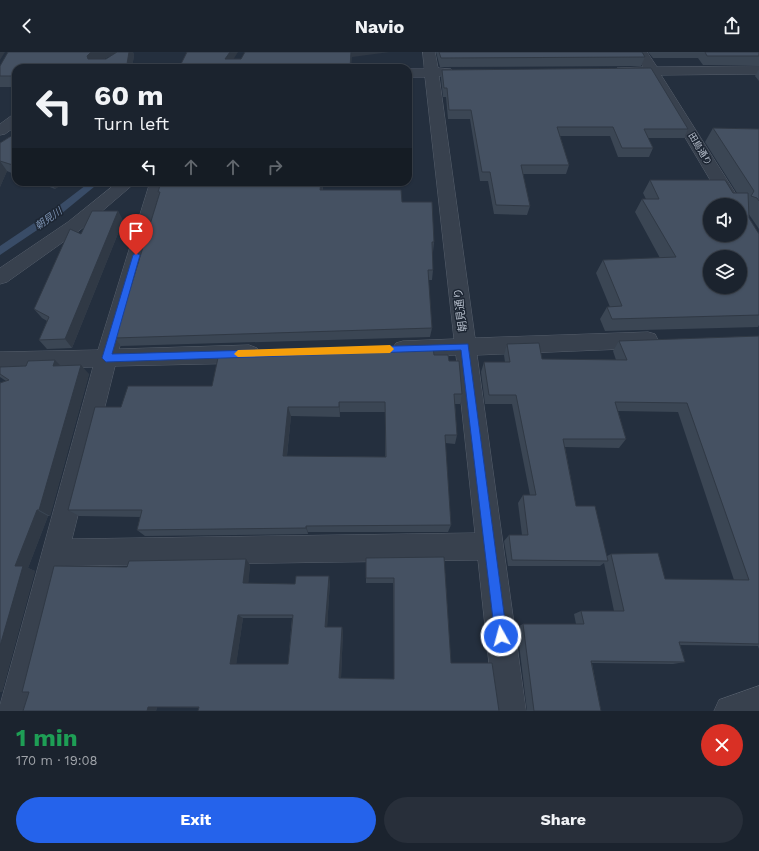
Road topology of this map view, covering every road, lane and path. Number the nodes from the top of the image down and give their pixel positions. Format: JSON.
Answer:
{"nodes":[{"id":1,"x":641,"y":52,"type":"edge"},
{"id":2,"x":430,"y":62,"type":"edge"},
{"id":3,"x":759,"y":70,"type":"edge"},
{"id":4,"x":412,"y":71,"type":"edge"},
{"id":5,"x":607,"y":71,"type":"edge"},
{"id":6,"x":653,"y":71,"type":"junction"},
{"id":7,"x":462,"y":72,"type":"edge"},
{"id":8,"x":12,"y":122,"type":"edge"},
{"id":9,"x":0,"y":130,"type":"edge"},
{"id":10,"x":123,"y":186,"type":"edge"},
{"id":11,"x":157,"y":186,"type":"edge"},
{"id":12,"x":730,"y":198,"type":"edge"},
{"id":13,"x":5,"y":275,"type":"edge"},
{"id":14,"x":664,"y":339,"type":"edge"},
{"id":15,"x":465,"y":347,"type":"junction"},
{"id":16,"x":385,"y":349,"type":"edge"},
{"id":17,"x":266,"y":353,"type":"edge"},
{"id":18,"x":106,"y":358,"type":"junction"},
{"id":19,"x":0,"y":361,"type":"edge"},
{"id":20,"x":490,"y":546,"type":"junction"},
{"id":21,"x":54,"y":553,"type":"junction"},
{"id":22,"x":759,"y":702,"type":"edge"},
{"id":23,"x":14,"y":711,"type":"edge"},
{"id":24,"x":510,"y":711,"type":"edge"},
{"id":25,"x":730,"y":711,"type":"edge"}],
"edges":[{"from":1,"to":6,"type":"street","name":"田島通り"},
{"from":2,"to":4,"type":"street"},
{"from":2,"to":7,"type":"street"},
{"from":2,"to":15,"type":"street","name":"朝見通り"},
{"from":3,"to":6,"type":"street"},
{"from":5,"to":6,"type":"street"},
{"from":6,"to":12,"type":"street","name":"田島通り"},
{"from":8,"to":9,"type":"street"},
{"from":10,"to":13,"type":"street"},
{"from":11,"to":18,"type":"street"},
{"from":14,"to":15,"type":"street"},
{"from":15,"to":16,"type":"street"},
{"from":15,"to":20,"type":"street","name":"朝見通り"},
{"from":17,"to":18,"type":"street"},
{"from":18,"to":19,"type":"street"},
{"from":18,"to":21,"type":"street"},
{"from":20,"to":21,"type":"street"},
{"from":20,"to":24,"type":"street","name":"朝見通り"},
{"from":21,"to":23,"type":"street"},
{"from":22,"to":25,"type":"street"}]}
